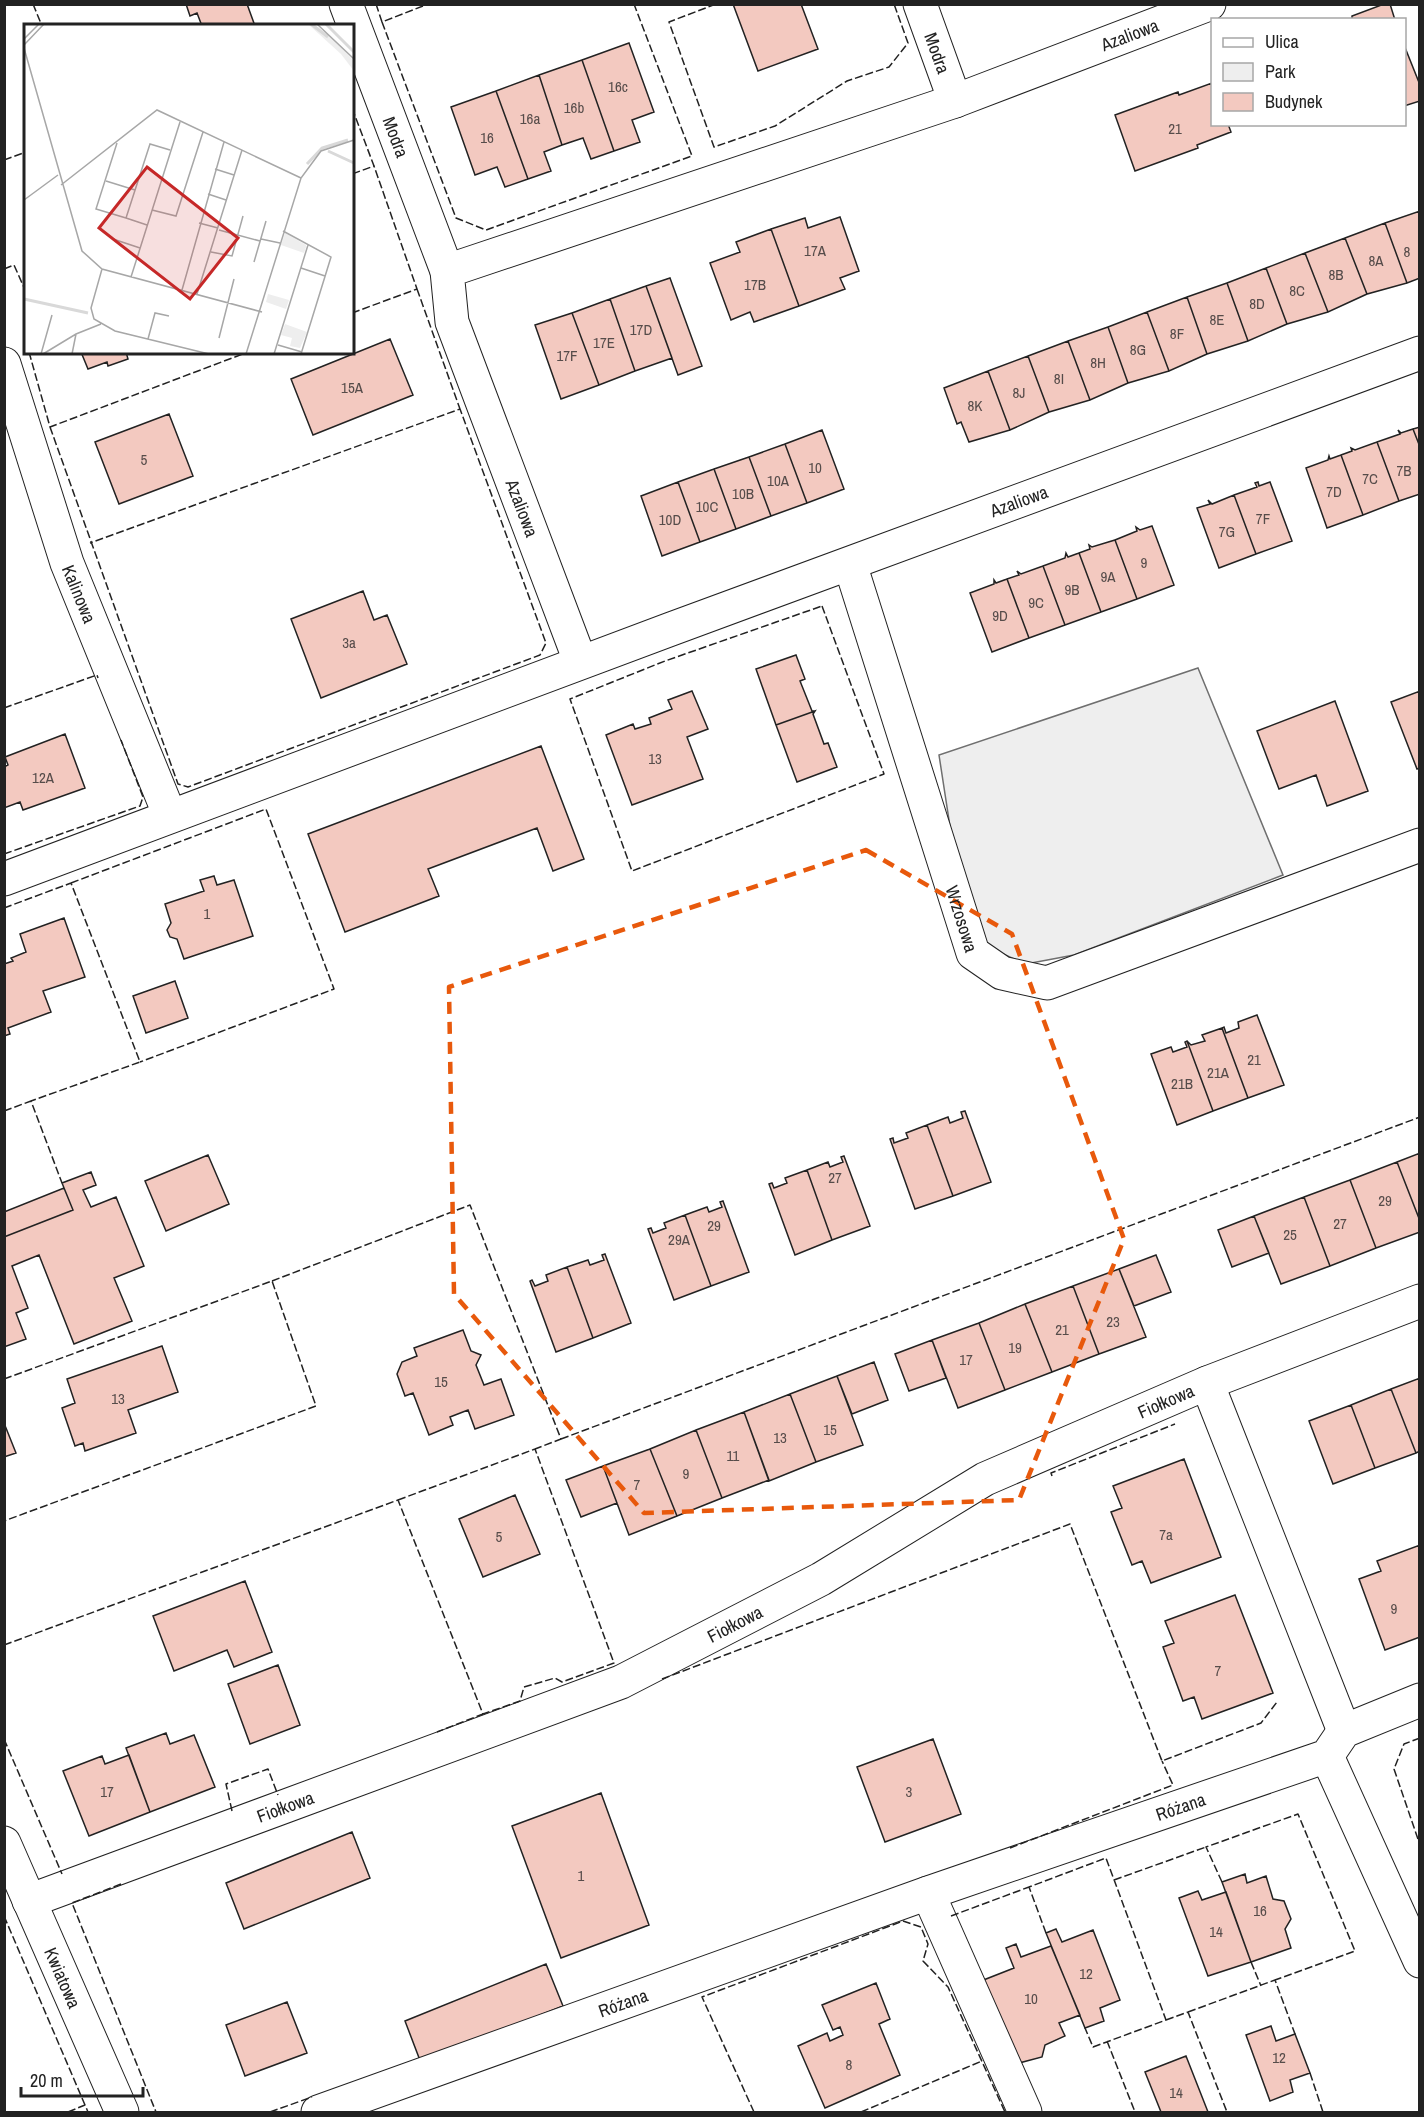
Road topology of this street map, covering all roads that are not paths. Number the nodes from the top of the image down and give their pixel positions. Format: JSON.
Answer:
{"nodes":[{"id":1,"x":346,"y":4,"type":"edge"},
{"id":2,"x":920,"y":4,"type":"edge"},
{"id":3,"x":1209,"y":4,"type":"edge"},
{"id":4,"x":354,"y":24,"type":"edge"},
{"id":5,"x":354,"y":25,"type":"edge"},
{"id":6,"x":955,"y":101,"type":"junction"},
{"id":7,"x":447,"y":271,"type":"junction"},
{"id":8,"x":1419,"y":353,"type":"edge"},
{"id":9,"x":4,"y":364,"type":"edge"},
{"id":10,"x":850,"y":564,"type":"junction"},
{"id":11,"x":580,"y":661,"type":"junction"},
{"id":12,"x":170,"y":816,"type":"junction"},
{"id":13,"x":1419,"y":845,"type":"edge"},
{"id":14,"x":4,"y":879,"type":"edge"},
{"id":15,"x":1419,"y":1301,"type":"edge"},
{"id":16,"x":1206,"y":1383,"type":"junction"},
{"id":17,"x":1419,"y":1700,"type":"edge"},
{"id":18,"x":1336,"y":1743,"type":"junction"},
{"id":19,"x":4,"y":1843,"type":"edge"},
{"id":20,"x":928,"y":1893,"type":"junction"},
{"id":21,"x":29,"y":1901,"type":"junction"},
{"id":22,"x":1419,"y":1961,"type":"edge"},
{"id":23,"x":122,"y":2112,"type":"edge"},
{"id":24,"x":318,"y":2112,"type":"edge"},
{"id":25,"x":1025,"y":2112,"type":"edge"}],
"edges":[{"from":1,"to":4,"type":"street","name":"Modra"},
{"from":2,"to":6,"type":"street","name":"Modra"},
{"from":3,"to":6,"type":"street","name":"Azaliowa"},
{"from":5,"to":7,"type":"street","name":"Modra"},
{"from":6,"to":7,"type":"street","name":"Azaliowa"},
{"from":7,"to":11,"type":"street","name":"Azaliowa"},
{"from":8,"to":10,"type":"street","name":"Azaliowa"},
{"from":9,"to":12,"type":"street","name":"Kalinowa"},
{"from":10,"to":11,"type":"street","name":"Azaliowa"},
{"from":10,"to":13,"type":"street","name":"Wrzosowa"},
{"from":11,"to":12,"type":"street"},
{"from":12,"to":14,"type":"street"},
{"from":15,"to":16,"type":"street","name":"Fiołkowa"},
{"from":16,"to":18,"type":"street"},
{"from":16,"to":21,"type":"street","name":"Fiołkowa"},
{"from":17,"to":18,"type":"street","name":"Różana"},
{"from":18,"to":20,"type":"street","name":"Różana"},
{"from":18,"to":22,"type":"street"},
{"from":19,"to":21,"type":"street","name":"Kwiatowa"},
{"from":20,"to":24,"type":"street","name":"Różana"},
{"from":20,"to":25,"type":"street"},
{"from":21,"to":23,"type":"street","name":"Kwiatowa"}]}
